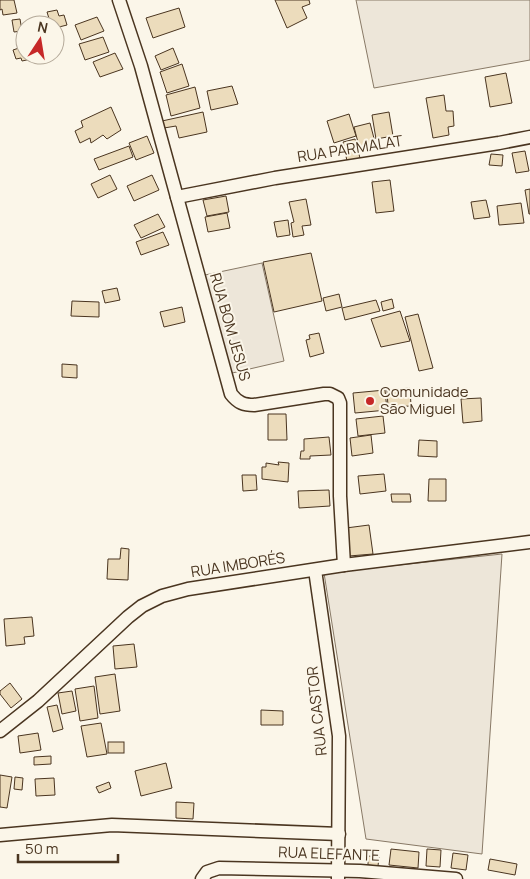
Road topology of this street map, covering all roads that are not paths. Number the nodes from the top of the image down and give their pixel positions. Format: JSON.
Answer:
{"nodes":[{"id":1,"x":119,"y":0,"type":"edge"},
{"id":2,"x":530,"y":137,"type":"edge"},
{"id":3,"x":177,"y":197,"type":"junction"},
{"id":4,"x":530,"y":542,"type":"edge"},
{"id":5,"x":344,"y":565,"type":"junction"},
{"id":6,"x":316,"y":570,"type":"junction"},
{"id":7,"x":0,"y":731,"type":"edge"},
{"id":8,"x":338,"y":834,"type":"junction"},
{"id":9,"x":0,"y":835,"type":"edge"},
{"id":10,"x":338,"y":874,"type":"edge"},
{"id":11,"x":202,"y":878,"type":"edge"},
{"id":12,"x":456,"y":879,"type":"edge"}],
"edges":[{"from":1,"to":3,"type":"street","name":"RUA BOM JESUS"},
{"from":2,"to":3,"type":"street","name":"RUA PARMALAT"},
{"from":3,"to":5,"type":"street","name":"RUA BOM JESUS"},
{"from":4,"to":5,"type":"street","name":"RUA IMBORÉS"},
{"from":5,"to":6,"type":"street","name":"RUA IMBORÉS"},
{"from":6,"to":7,"type":"street","name":"RUA IMBORÉS"},
{"from":6,"to":8,"type":"street","name":"RUA CASTOR"},
{"from":8,"to":9,"type":"street"},
{"from":8,"to":10,"type":"street","name":"RUA CASTOR"},
{"from":10,"to":11,"type":"street","name":"RUA ELEFANTE"},
{"from":10,"to":12,"type":"street","name":"RUA ELEFANTE"}]}
